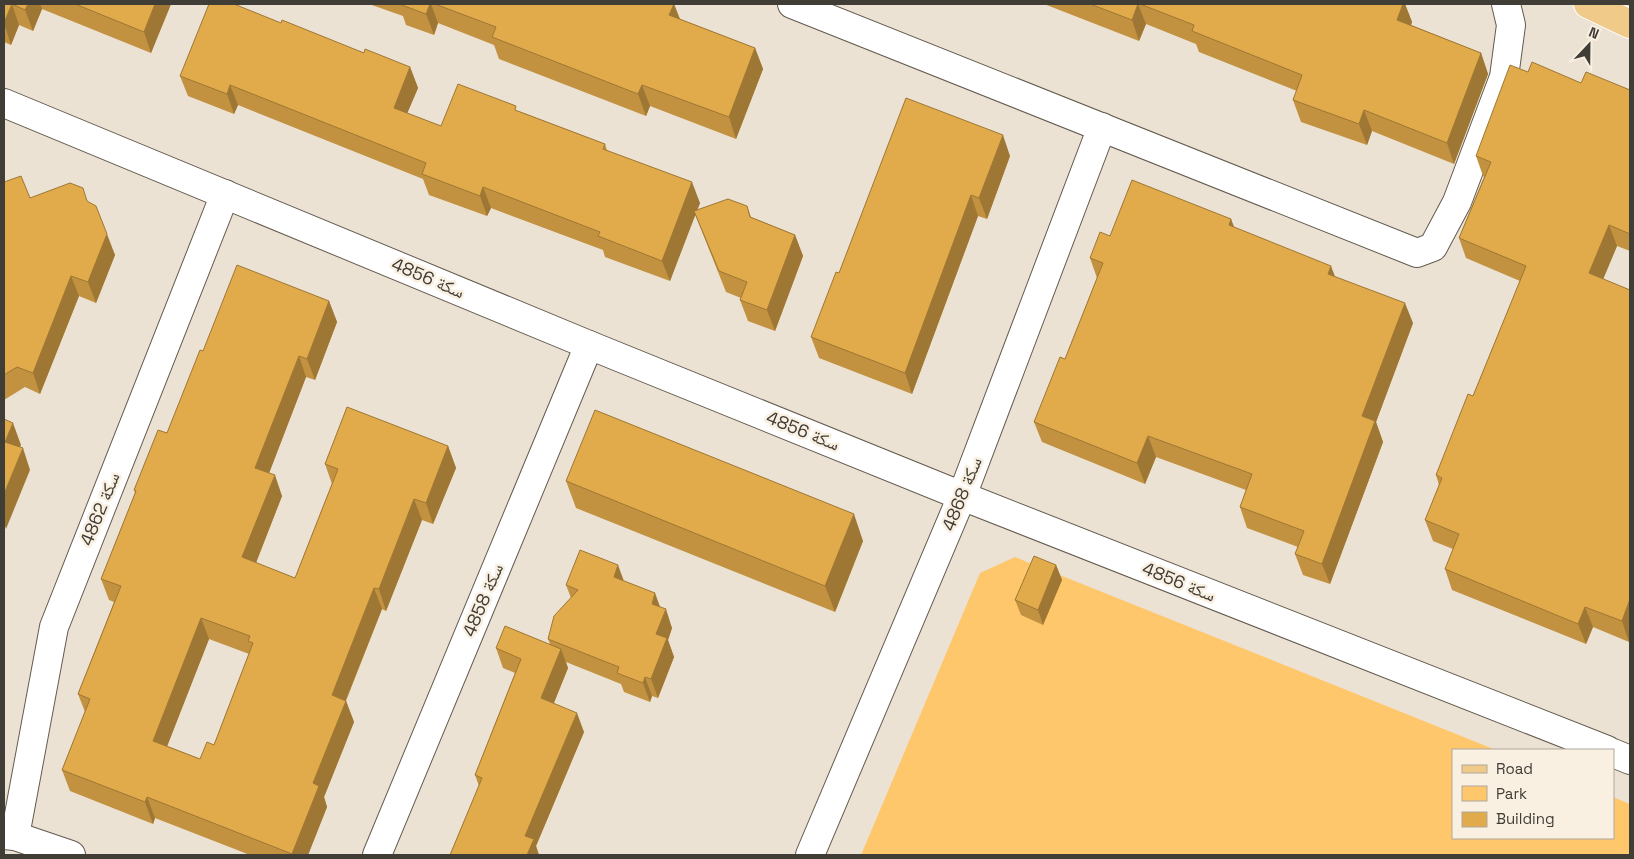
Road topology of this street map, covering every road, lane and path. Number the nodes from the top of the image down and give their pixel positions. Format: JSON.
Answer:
{"nodes":[{"id":1,"x":792,"y":4,"type":"edge"},
{"id":2,"x":1506,"y":4,"type":"edge"},
{"id":3,"x":1588,"y":4,"type":"edge"},
{"id":4,"x":1630,"y":24,"type":"edge"},
{"id":5,"x":4,"y":103,"type":"edge"},
{"id":6,"x":1102,"y":127,"type":"junction"},
{"id":7,"x":225,"y":194,"type":"junction"},
{"id":8,"x":589,"y":345,"type":"junction"},
{"id":9,"x":962,"y":496,"type":"junction"},
{"id":10,"x":1603,"y":749,"type":"edge"},
{"id":11,"x":1614,"y":753,"type":"edge"},
{"id":12,"x":1630,"y":760,"type":"edge"},
{"id":13,"x":10,"y":836,"type":"edge"},
{"id":14,"x":71,"y":855,"type":"edge"},
{"id":15,"x":377,"y":855,"type":"edge"},
{"id":16,"x":810,"y":855,"type":"edge"}],
"edges":[{"from":1,"to":6,"type":"street"},
{"from":2,"to":6,"type":"street"},
{"from":3,"to":4,"type":"main road"},
{"from":5,"to":7,"type":"street","name":"سكة 4856"},
{"from":6,"to":9,"type":"street","name":"سكة 4868"},
{"from":7,"to":8,"type":"street","name":"سكة 4856"},
{"from":7,"to":13,"type":"street","name":"سكة 4862"},
{"from":8,"to":9,"type":"street","name":"سكة 4856"},
{"from":8,"to":15,"type":"street","name":"سكة 4858"},
{"from":9,"to":10,"type":"street","name":"سكة 4856"},
{"from":9,"to":16,"type":"street","name":"سكة 4868"},
{"from":11,"to":12,"type":"street"},
{"from":13,"to":14,"type":"street"}]}
